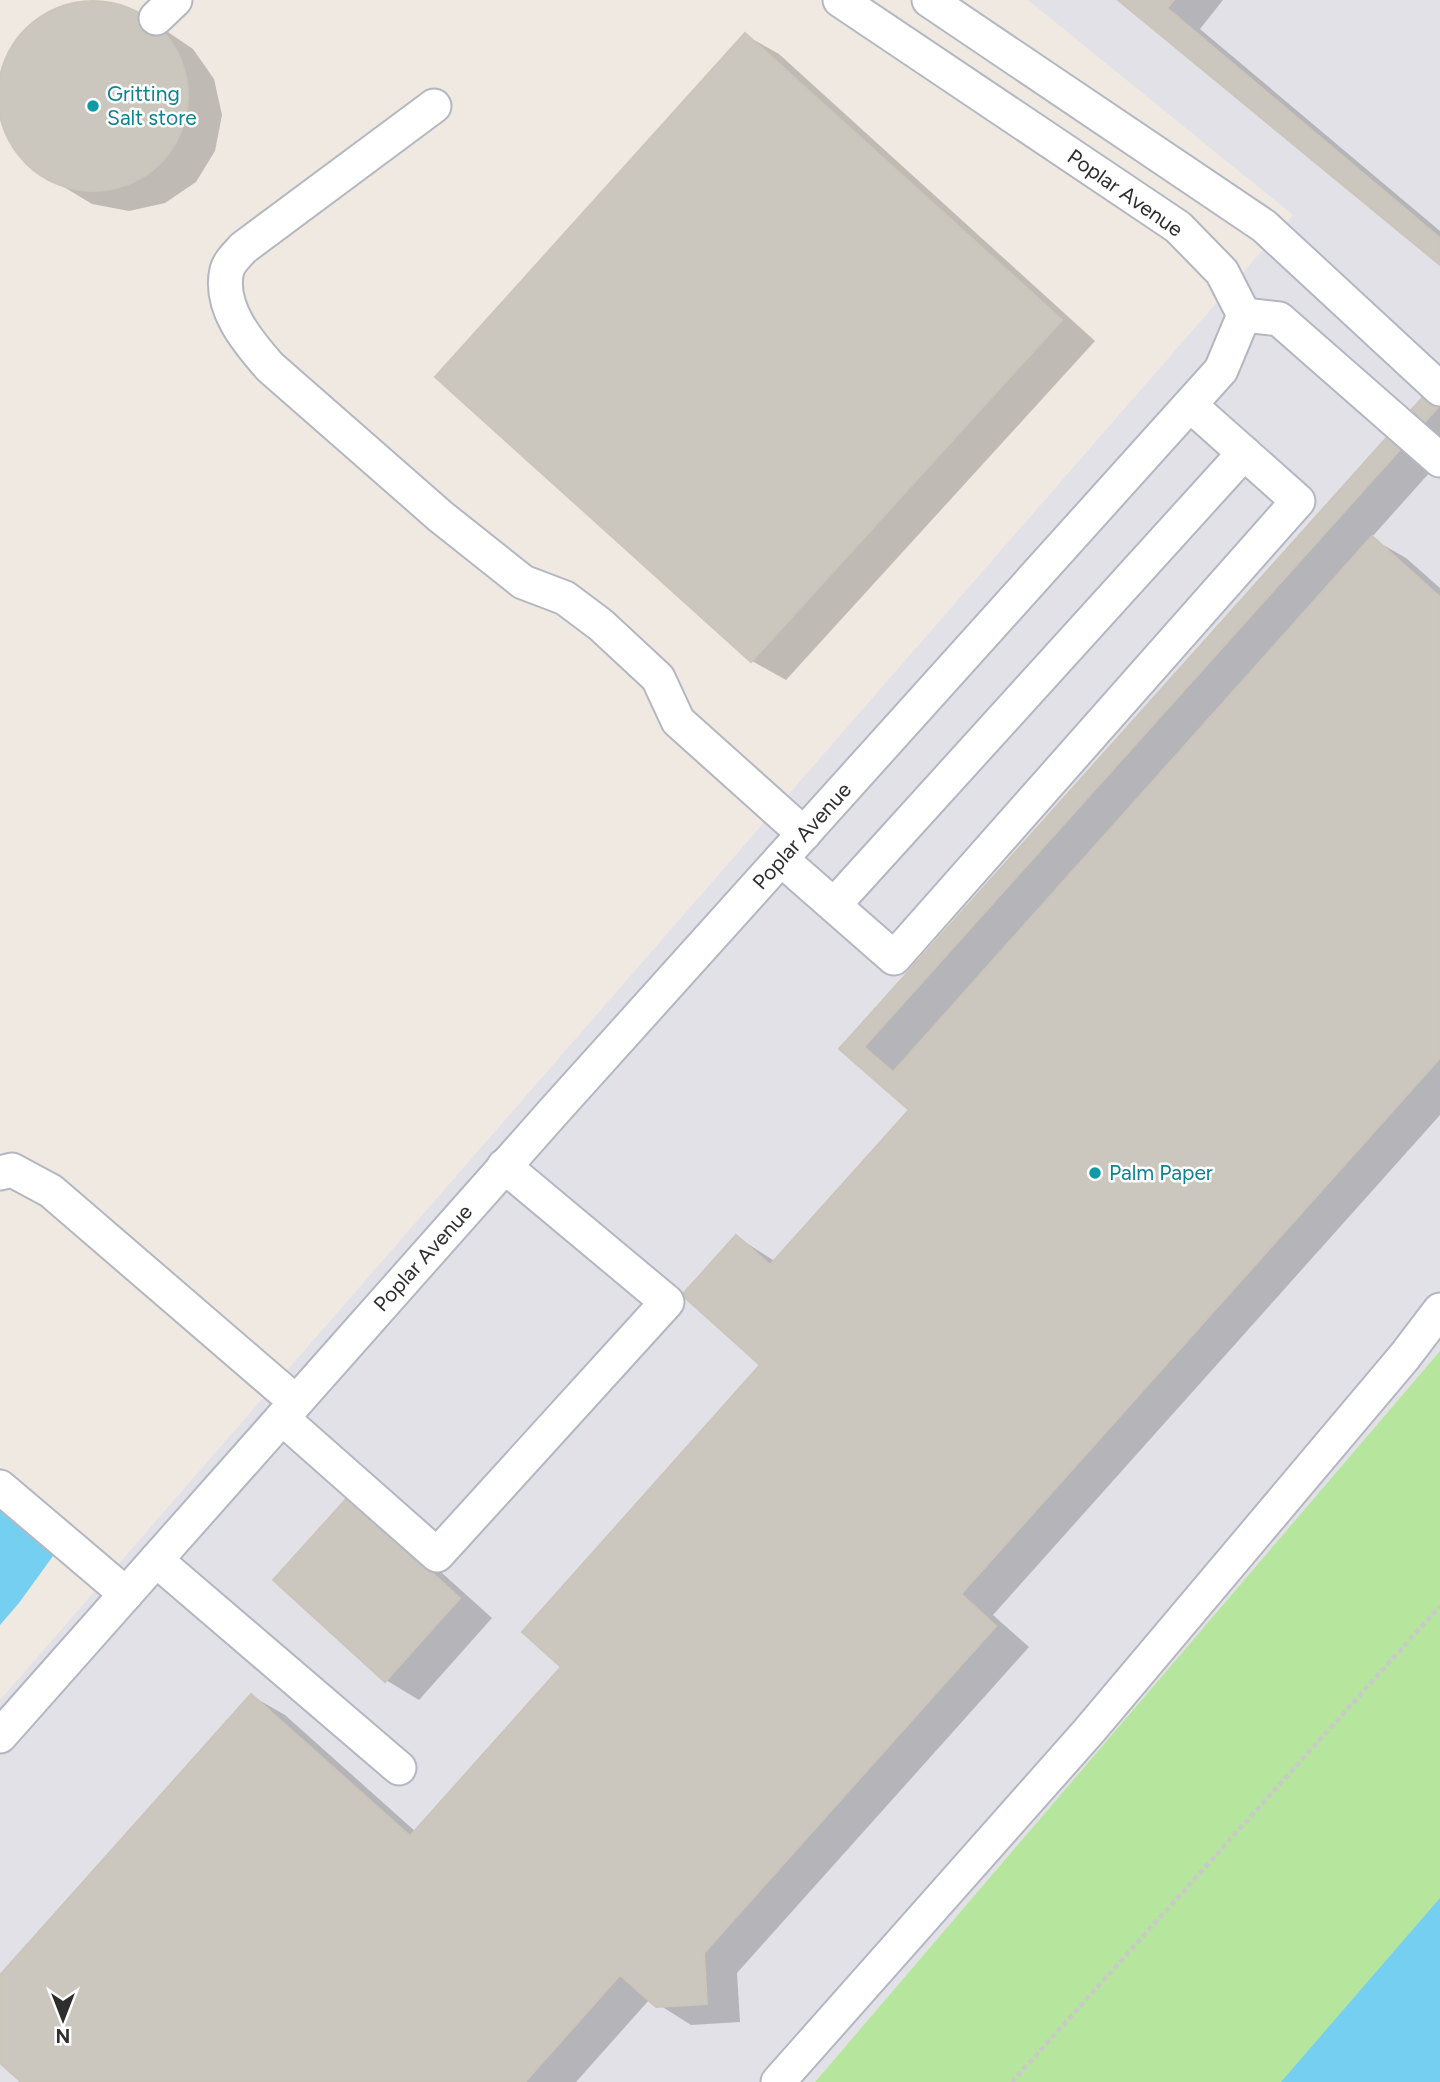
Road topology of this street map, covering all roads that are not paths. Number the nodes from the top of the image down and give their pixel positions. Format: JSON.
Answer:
{"nodes":[{"id":1,"x":839,"y":0,"type":"edge"},
{"id":2,"x":929,"y":0,"type":"edge"},
{"id":3,"x":434,"y":106,"type":"dead end"},
{"id":4,"x":1244,"y":315,"type":"junction"},
{"id":5,"x":1440,"y":389,"type":"edge"},
{"id":6,"x":1190,"y":405,"type":"junction"},
{"id":7,"x":1244,"y":453,"type":"junction"},
{"id":8,"x":1440,"y":460,"type":"edge"},
{"id":9,"x":803,"y":834,"type":"junction"},
{"id":10,"x":781,"y":859,"type":"junction"},
{"id":11,"x":834,"y":905,"type":"junction"},
{"id":12,"x":504,"y":1167,"type":"junction"},
{"id":13,"x":0,"y":1173,"type":"edge"},
{"id":14,"x":1440,"y":1310,"type":"edge"},
{"id":15,"x":289,"y":1410,"type":"junction"},
{"id":16,"x":0,"y":1487,"type":"edge"},
{"id":17,"x":156,"y":1560,"type":"junction"},
{"id":18,"x":126,"y":1594,"type":"junction"},
{"id":19,"x":0,"y":1736,"type":"edge"},
{"id":20,"x":399,"y":1768,"type":"dead end"},
{"id":21,"x":778,"y":2082,"type":"edge"}],
"edges":[{"from":1,"to":4,"type":"lane","name":"Poplar Avenue"},
{"from":2,"to":5,"type":"lane"},
{"from":3,"to":9,"type":"lane"},
{"from":4,"to":6,"type":"lane","name":"Poplar Avenue"},
{"from":4,"to":8,"type":"lane"},
{"from":6,"to":7,"type":"lane"},
{"from":6,"to":9,"type":"lane","name":"Poplar Avenue"},
{"from":7,"to":11,"type":"lane"},
{"from":7,"to":11,"type":"lane"},
{"from":9,"to":10,"type":"lane","name":"Poplar Avenue"},
{"from":10,"to":11,"type":"lane"},
{"from":10,"to":12,"type":"lane","name":"Poplar Avenue"},
{"from":12,"to":15,"type":"lane","name":"Poplar Avenue"},
{"from":12,"to":15,"type":"lane"},
{"from":13,"to":15,"type":"lane"},
{"from":14,"to":21,"type":"lane"},
{"from":15,"to":17,"type":"lane","name":"Poplar Avenue"},
{"from":16,"to":18,"type":"lane"},
{"from":17,"to":18,"type":"lane","name":"Poplar Avenue"},
{"from":17,"to":20,"type":"lane"},
{"from":18,"to":19,"type":"lane","name":"Poplar Avenue"}]}
